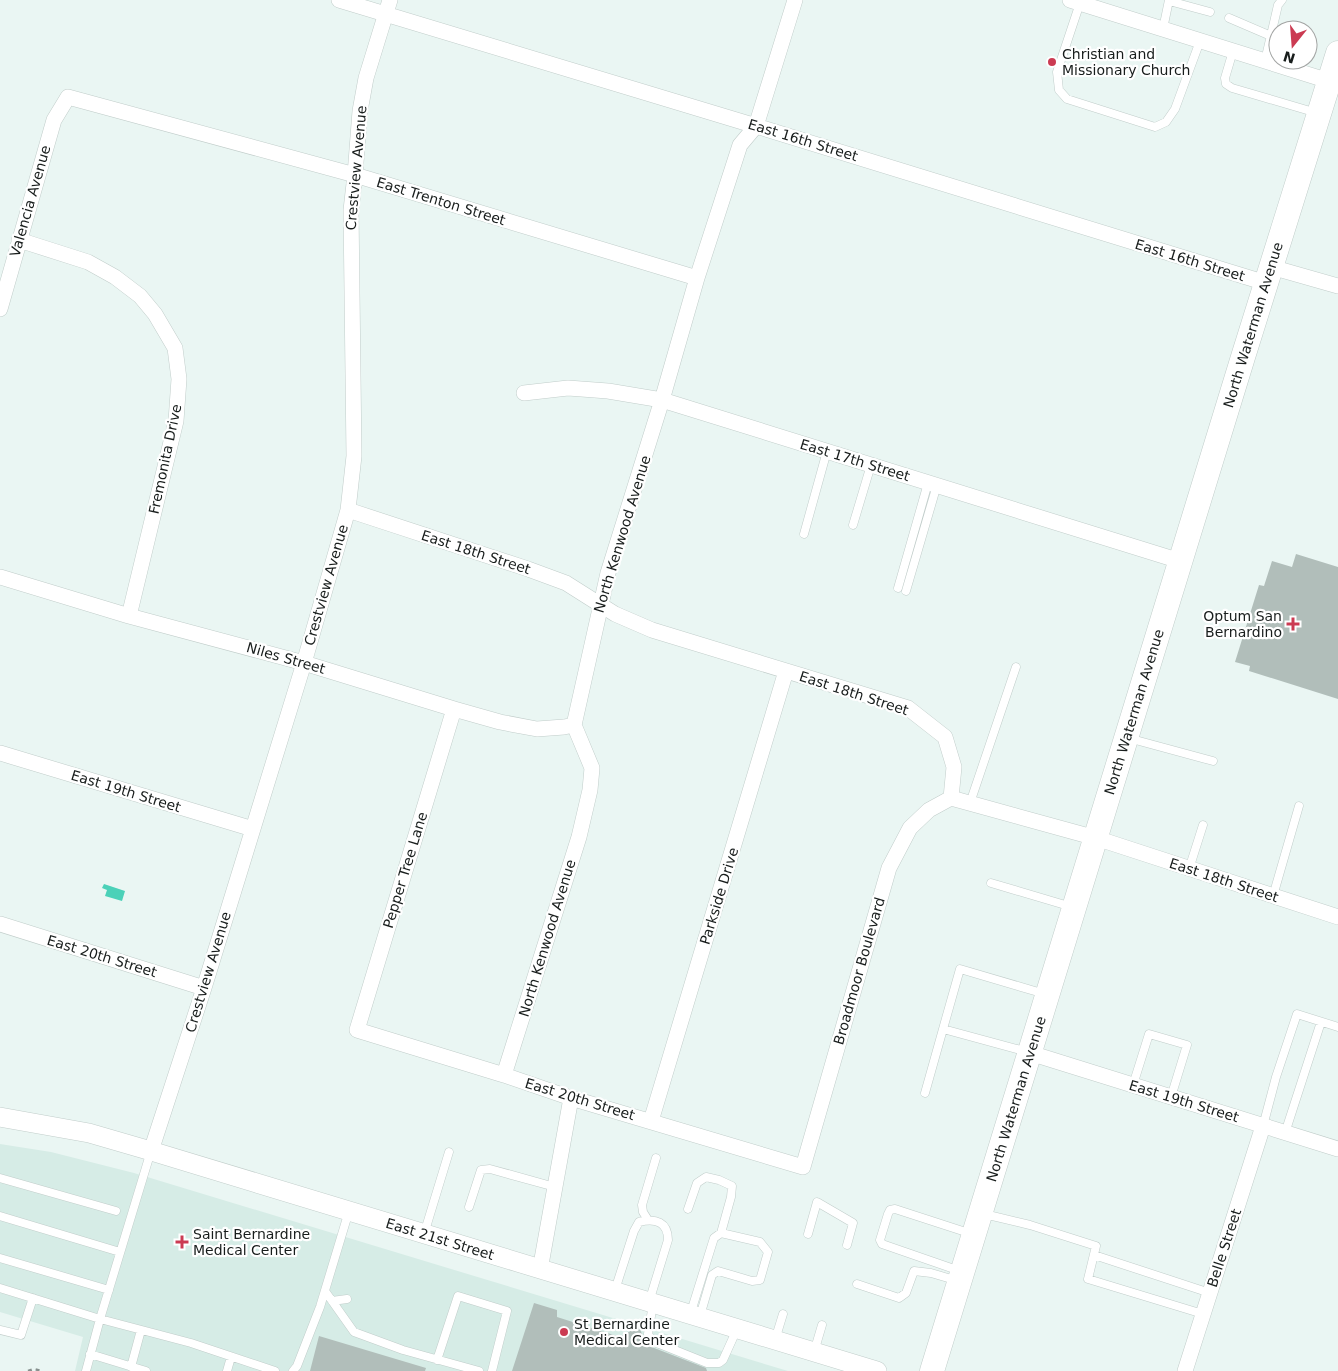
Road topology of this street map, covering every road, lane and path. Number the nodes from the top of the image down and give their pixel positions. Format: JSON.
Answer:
{"nodes":[{"id":1,"x":339,"y":0,"type":"edge"},
{"id":2,"x":795,"y":0,"type":"edge"},
{"id":3,"x":1282,"y":0,"type":"edge"},
{"id":4,"x":1169,"y":1,"type":"edge"},
{"id":5,"x":1075,"y":2,"type":"edge"},
{"id":6,"x":388,"y":7,"type":"edge"},
{"id":7,"x":1210,"y":12,"type":"dead end"},
{"id":8,"x":1229,"y":18,"type":"dead end"},
{"id":9,"x":1275,"y":20,"type":"edge"},
{"id":10,"x":1163,"y":29,"type":"junction"},
{"id":11,"x":1268,"y":35,"type":"edge"},
{"id":12,"x":1200,"y":41,"type":"junction"},
{"id":13,"x":1268,"y":48,"type":"edge"},
{"id":14,"x":1233,"y":51,"type":"junction"},
{"id":15,"x":1338,"y":53,"type":"edge"},
{"id":16,"x":1265,"y":61,"type":"junction"},
{"id":17,"x":1329,"y":81,"type":"junction"},
{"id":18,"x":68,"y":97,"type":"joint"},
{"id":19,"x":1319,"y":114,"type":"junction"},
{"id":20,"x":756,"y":126,"type":"junction"},
{"id":21,"x":355,"y":175,"type":"junction"},
{"id":22,"x":19,"y":240,"type":"junction"},
{"id":23,"x":1268,"y":275,"type":"junction"},
{"id":24,"x":697,"y":278,"type":"junction"},
{"id":25,"x":1338,"y":286,"type":"edge"},
{"id":26,"x":0,"y":309,"type":"edge"},
{"id":27,"x":524,"y":393,"type":"dead end"},
{"id":28,"x":662,"y":400,"type":"junction"},
{"id":29,"x":827,"y":451,"type":"junction"},
{"id":30,"x":871,"y":465,"type":"junction"},
{"id":31,"x":933,"y":484,"type":"junction"},
{"id":32,"x":348,"y":510,"type":"junction"},
{"id":33,"x":852,"y":525,"type":"dead end"},
{"id":34,"x":804,"y":534,"type":"dead end"},
{"id":35,"x":1180,"y":561,"type":"junction"},
{"id":36,"x":0,"y":577,"type":"edge"},
{"id":37,"x":902,"y":590,"type":"dead end"},
{"id":38,"x":600,"y":606,"type":"junction"},
{"id":39,"x":129,"y":616,"type":"junction"},
{"id":40,"x":304,"y":663,"type":"junction"},
{"id":41,"x":1016,"y":667,"type":"dead end"},
{"id":42,"x":786,"y":672,"type":"junction"},
{"id":43,"x":454,"y":709,"type":"junction"},
{"id":44,"x":574,"y":724,"type":"junction"},
{"id":45,"x":1126,"y":737,"type":"junction"},
{"id":46,"x":0,"y":753,"type":"edge"},
{"id":47,"x":1213,"y":761,"type":"dead end"},
{"id":48,"x":951,"y":798,"type":"junction"},
{"id":49,"x":970,"y":803,"type":"junction"},
{"id":50,"x":1299,"y":806,"type":"dead end"},
{"id":51,"x":1203,"y":825,"type":"dead end"},
{"id":52,"x":253,"y":829,"type":"junction"},
{"id":53,"x":1096,"y":838,"type":"junction"},
{"id":54,"x":1189,"y":868,"type":"junction"},
{"id":55,"x":990,"y":883,"type":"dead end"},
{"id":56,"x":1273,"y":896,"type":"junction"},
{"id":57,"x":1074,"y":908,"type":"junction"},
{"id":58,"x":1338,"y":917,"type":"edge"},
{"id":59,"x":0,"y":924,"type":"edge"},
{"id":60,"x":204,"y":988,"type":"junction"},
{"id":61,"x":1048,"y":994,"type":"junction"},
{"id":62,"x":1321,"y":1022,"type":"junction"},
{"id":63,"x":1338,"y":1027,"type":"edge"},
{"id":64,"x":943,"y":1029,"type":"junction"},
{"id":65,"x":357,"y":1030,"type":"joint"},
{"id":66,"x":1030,"y":1053,"type":"junction"},
{"id":67,"x":504,"y":1075,"type":"junction"},
{"id":68,"x":1133,"y":1085,"type":"junction"},
{"id":69,"x":925,"y":1093,"type":"dead end"},
{"id":70,"x":1171,"y":1097,"type":"junction"},
{"id":71,"x":570,"y":1098,"type":"junction"},
{"id":72,"x":0,"y":1117,"type":"edge"},
{"id":73,"x":652,"y":1121,"type":"junction"},
{"id":74,"x":1263,"y":1126,"type":"junction"},
{"id":75,"x":1285,"y":1133,"type":"junction"},
{"id":76,"x":1338,"y":1149,"type":"edge"},
{"id":77,"x":151,"y":1151,"type":"junction"},
{"id":78,"x":449,"y":1152,"type":"dead end"},
{"id":79,"x":656,"y":1158,"type":"dead end"},
{"id":80,"x":803,"y":1167,"type":"joint"},
{"id":81,"x":0,"y":1178,"type":"edge"},
{"id":82,"x":555,"y":1187,"type":"junction"},
{"id":83,"x":469,"y":1207,"type":"dead end"},
{"id":84,"x":688,"y":1209,"type":"dead end"},
{"id":85,"x":116,"y":1211,"type":"dead end"},
{"id":86,"x":349,"y":1211,"type":"junction"},
{"id":87,"x":0,"y":1216,"type":"edge"},
{"id":88,"x":648,"y":1220,"type":"junction"},
{"id":89,"x":977,"y":1224,"type":"junction"},
{"id":90,"x":721,"y":1233,"type":"junction"},
{"id":91,"x":424,"y":1234,"type":"junction"},
{"id":92,"x":808,"y":1234,"type":"dead end"},
{"id":93,"x":846,"y":1245,"type":"dead end"},
{"id":94,"x":120,"y":1252,"type":"junction"},
{"id":95,"x":1094,"y":1255,"type":"junction"},
{"id":96,"x":0,"y":1258,"type":"edge"},
{"id":97,"x":540,"y":1270,"type":"junction"},
{"id":98,"x":961,"y":1277,"type":"junction"},
{"id":99,"x":857,"y":1284,"type":"dead end"},
{"id":100,"x":0,"y":1288,"type":"edge"},
{"id":101,"x":109,"y":1290,"type":"junction"},
{"id":102,"x":325,"y":1291,"type":"junction"},
{"id":103,"x":615,"y":1292,"type":"junction"},
{"id":104,"x":1210,"y":1293,"type":"junction"},
{"id":105,"x":33,"y":1298,"type":"junction"},
{"id":106,"x":347,"y":1299,"type":"dead end"},
{"id":107,"x":332,"y":1302,"type":"junction"},
{"id":108,"x":651,"y":1303,"type":"junction"},
{"id":109,"x":783,"y":1314,"type":"dead end"},
{"id":110,"x":1203,"y":1314,"type":"junction"},
{"id":111,"x":695,"y":1316,"type":"junction"},
{"id":112,"x":100,"y":1320,"type":"junction"},
{"id":113,"x":822,"y":1325,"type":"dead end"},
{"id":114,"x":737,"y":1329,"type":"junction"},
{"id":115,"x":0,"y":1330,"type":"edge"},
{"id":116,"x":141,"y":1330,"type":"junction"},
{"id":117,"x":775,"y":1340,"type":"junction"},
{"id":118,"x":814,"y":1352,"type":"junction"},
{"id":119,"x":90,"y":1354,"type":"junction"},
{"id":120,"x":231,"y":1357,"type":"junction"},
{"id":121,"x":437,"y":1360,"type":"junction"},
{"id":122,"x":131,"y":1366,"type":"junction"},
{"id":123,"x":28,"y":1371,"type":"edge"},
{"id":124,"x":42,"y":1371,"type":"edge"},
{"id":125,"x":86,"y":1371,"type":"edge"},
{"id":126,"x":146,"y":1371,"type":"edge"},
{"id":127,"x":227,"y":1371,"type":"edge"},
{"id":128,"x":275,"y":1371,"type":"edge"},
{"id":129,"x":293,"y":1371,"type":"edge"},
{"id":130,"x":479,"y":1371,"type":"edge"},
{"id":131,"x":492,"y":1371,"type":"edge"},
{"id":132,"x":877,"y":1371,"type":"edge"},
{"id":133,"x":932,"y":1371,"type":"edge"},
{"id":134,"x":1185,"y":1371,"type":"edge"}],
"edges":[{"from":1,"to":6,"type":"street","name":"East 16th Street"},
{"from":2,"to":20,"type":"street","name":"North Kenwood Avenue"},
{"from":3,"to":9,"type":"lane"},
{"from":4,"to":7,"type":"lane"},
{"from":4,"to":10,"type":"lane"},
{"from":5,"to":10,"type":"street"},
{"from":5,"to":12,"type":"lane"},
{"from":6,"to":20,"type":"street","name":"East 16th Street"},
{"from":6,"to":21,"type":"street","name":"Crestview Avenue"},
{"from":8,"to":11,"type":"lane"},
{"from":10,"to":12,"type":"street"},
{"from":12,"to":14,"type":"street"},
{"from":13,"to":16,"type":"lane"},
{"from":14,"to":16,"type":"street"},
{"from":14,"to":19,"type":"lane"},
{"from":15,"to":17,"type":"main road","name":"North Waterman Avenue"},
{"from":16,"to":17,"type":"street"},
{"from":17,"to":19,"type":"main road","name":"North Waterman Avenue"},
{"from":18,"to":21,"type":"street","name":"East Trenton Street"},
{"from":18,"to":22,"type":"street","name":"Valencia Avenue"},
{"from":19,"to":23,"type":"main road","name":"North Waterman Avenue"},
{"from":20,"to":23,"type":"street","name":"East 16th Street"},
{"from":20,"to":24,"type":"street","name":"North Kenwood Avenue"},
{"from":21,"to":24,"type":"street","name":"East Trenton Street"},
{"from":21,"to":32,"type":"street","name":"Crestview Avenue"},
{"from":22,"to":26,"type":"street","name":"Valencia Avenue"},
{"from":22,"to":39,"type":"street","name":"Fremonita Drive"},
{"from":23,"to":25,"type":"street","name":"East 16th Street"},
{"from":23,"to":35,"type":"main road","name":"North Waterman Avenue"},
{"from":24,"to":28,"type":"street","name":"North Kenwood Avenue"},
{"from":27,"to":28,"type":"street","name":"East 17th Street"},
{"from":28,"to":29,"type":"street","name":"East 17th Street"},
{"from":28,"to":38,"type":"street","name":"North Kenwood Avenue"},
{"from":29,"to":30,"type":"street","name":"East 17th Street"},
{"from":29,"to":34,"type":"lane"},
{"from":30,"to":31,"type":"street","name":"East 17th Street"},
{"from":30,"to":33,"type":"lane"},
{"from":31,"to":35,"type":"street","name":"East 17th Street"},
{"from":31,"to":37,"type":"lane"},
{"from":32,"to":38,"type":"street","name":"East 18th Street"},
{"from":32,"to":40,"type":"street","name":"Crestview Avenue"},
{"from":35,"to":45,"type":"main road","name":"North Waterman Avenue"},
{"from":36,"to":39,"type":"street","name":"Niles Street"},
{"from":38,"to":42,"type":"street","name":"East 18th Street"},
{"from":38,"to":44,"type":"street","name":"North Kenwood Avenue"},
{"from":39,"to":40,"type":"street","name":"Niles Street"},
{"from":40,"to":43,"type":"street","name":"Niles Street"},
{"from":40,"to":52,"type":"street","name":"Crestview Avenue"},
{"from":41,"to":49,"type":"lane"},
{"from":42,"to":48,"type":"street","name":"East 18th Street"},
{"from":42,"to":73,"type":"street","name":"Parkside Drive"},
{"from":43,"to":44,"type":"street","name":"Niles Street"},
{"from":43,"to":65,"type":"street","name":"Pepper Tree Lane"},
{"from":44,"to":67,"type":"street","name":"North Kenwood Avenue"},
{"from":45,"to":47,"type":"lane"},
{"from":45,"to":53,"type":"main road","name":"North Waterman Avenue"},
{"from":46,"to":52,"type":"street","name":"East 19th Street"},
{"from":48,"to":49,"type":"street","name":"East 18th Street"},
{"from":48,"to":80,"type":"street","name":"Broadmoor Boulevard"},
{"from":49,"to":53,"type":"street","name":"East 18th Street"},
{"from":50,"to":56,"type":"lane"},
{"from":51,"to":54,"type":"lane"},
{"from":52,"to":60,"type":"street","name":"Crestview Avenue"},
{"from":53,"to":54,"type":"street","name":"East 18th Street"},
{"from":53,"to":57,"type":"main road","name":"North Waterman Avenue"},
{"from":54,"to":56,"type":"street","name":"East 18th Street"},
{"from":55,"to":57,"type":"lane"},
{"from":56,"to":58,"type":"street","name":"East 18th Street"},
{"from":57,"to":61,"type":"main road","name":"North Waterman Avenue"},
{"from":59,"to":60,"type":"street","name":"East 20th Street"},
{"from":60,"to":77,"type":"street","name":"Crestview Avenue"},
{"from":61,"to":64,"type":"lane"},
{"from":61,"to":66,"type":"main road","name":"North Waterman Avenue"},
{"from":62,"to":63,"type":"lane"},
{"from":62,"to":74,"type":"lane"},
{"from":62,"to":75,"type":"lane"},
{"from":64,"to":66,"type":"lane"},
{"from":64,"to":69,"type":"lane"},
{"from":65,"to":67,"type":"street","name":"East 20th Street"},
{"from":66,"to":68,"type":"street","name":"East 19th Street"},
{"from":66,"to":89,"type":"main road","name":"North Waterman Avenue"},
{"from":67,"to":71,"type":"street","name":"East 20th Street"},
{"from":68,"to":70,"type":"street","name":"East 19th Street"},
{"from":68,"to":70,"type":"lane"},
{"from":70,"to":74,"type":"street","name":"East 19th Street"},
{"from":71,"to":73,"type":"street","name":"East 20th Street"},
{"from":71,"to":82,"type":"street"},
{"from":72,"to":77,"type":"street","name":"East 21st Street"},
{"from":73,"to":80,"type":"street","name":"East 20th Street"},
{"from":74,"to":75,"type":"street","name":"East 19th Street"},
{"from":74,"to":104,"type":"street","name":"Belle Street"},
{"from":75,"to":76,"type":"street","name":"East 19th Street"},
{"from":77,"to":86,"type":"street","name":"East 21st Street"},
{"from":77,"to":94,"type":"lane"},
{"from":78,"to":91,"type":"lane"},
{"from":79,"to":88,"type":"lane"},
{"from":81,"to":85,"type":"lane"},
{"from":82,"to":83,"type":"lane"},
{"from":82,"to":97,"type":"street"},
{"from":84,"to":90,"type":"lane"},
{"from":86,"to":91,"type":"street","name":"East 21st Street"},
{"from":86,"to":102,"type":"lane"},
{"from":87,"to":94,"type":"lane"},
{"from":88,"to":103,"type":"lane"},
{"from":88,"to":108,"type":"lane"},
{"from":89,"to":95,"type":"lane"},
{"from":89,"to":98,"type":"main road","name":"North Waterman Avenue"},
{"from":89,"to":98,"type":"lane"},
{"from":90,"to":111,"type":"lane"},
{"from":90,"to":111,"type":"lane"},
{"from":91,"to":97,"type":"street","name":"East 21st Street"},
{"from":92,"to":93,"type":"lane"},
{"from":94,"to":101,"type":"lane"},
{"from":95,"to":104,"type":"lane"},
{"from":95,"to":110,"type":"lane"},
{"from":96,"to":101,"type":"lane"},
{"from":97,"to":103,"type":"street","name":"East 21st Street"},
{"from":98,"to":99,"type":"lane"},
{"from":98,"to":133,"type":"main road","name":"North Waterman Avenue"},
{"from":100,"to":105,"type":"lane"},
{"from":101,"to":112,"type":"lane"},
{"from":102,"to":107,"type":"lane"},
{"from":102,"to":129,"type":"lane"},
{"from":103,"to":108,"type":"street","name":"East 21st Street"},
{"from":104,"to":110,"type":"street","name":"Belle Street"},
{"from":105,"to":112,"type":"lane"},
{"from":105,"to":115,"type":"lane"},
{"from":106,"to":107,"type":"lane"},
{"from":107,"to":121,"type":"lane"},
{"from":108,"to":111,"type":"street","name":"East 21st Street"},
{"from":108,"to":114,"type":"lane"},
{"from":109,"to":117,"type":"lane"},
{"from":110,"to":134,"type":"street","name":"Belle Street"},
{"from":111,"to":114,"type":"street","name":"East 21st Street"},
{"from":112,"to":116,"type":"lane"},
{"from":112,"to":119,"type":"lane"},
{"from":113,"to":118,"type":"lane"},
{"from":114,"to":117,"type":"street","name":"East 21st Street"},
{"from":116,"to":120,"type":"lane"},
{"from":116,"to":122,"type":"lane"},
{"from":117,"to":118,"type":"street","name":"East 21st Street"},
{"from":118,"to":132,"type":"street","name":"East 21st Street"},
{"from":119,"to":122,"type":"lane"},
{"from":119,"to":125,"type":"lane"},
{"from":120,"to":127,"type":"lane"},
{"from":120,"to":128,"type":"lane"},
{"from":121,"to":130,"type":"lane"},
{"from":121,"to":131,"type":"lane"},
{"from":122,"to":126,"type":"lane"},
{"from":123,"to":124,"type":"path"}]}
